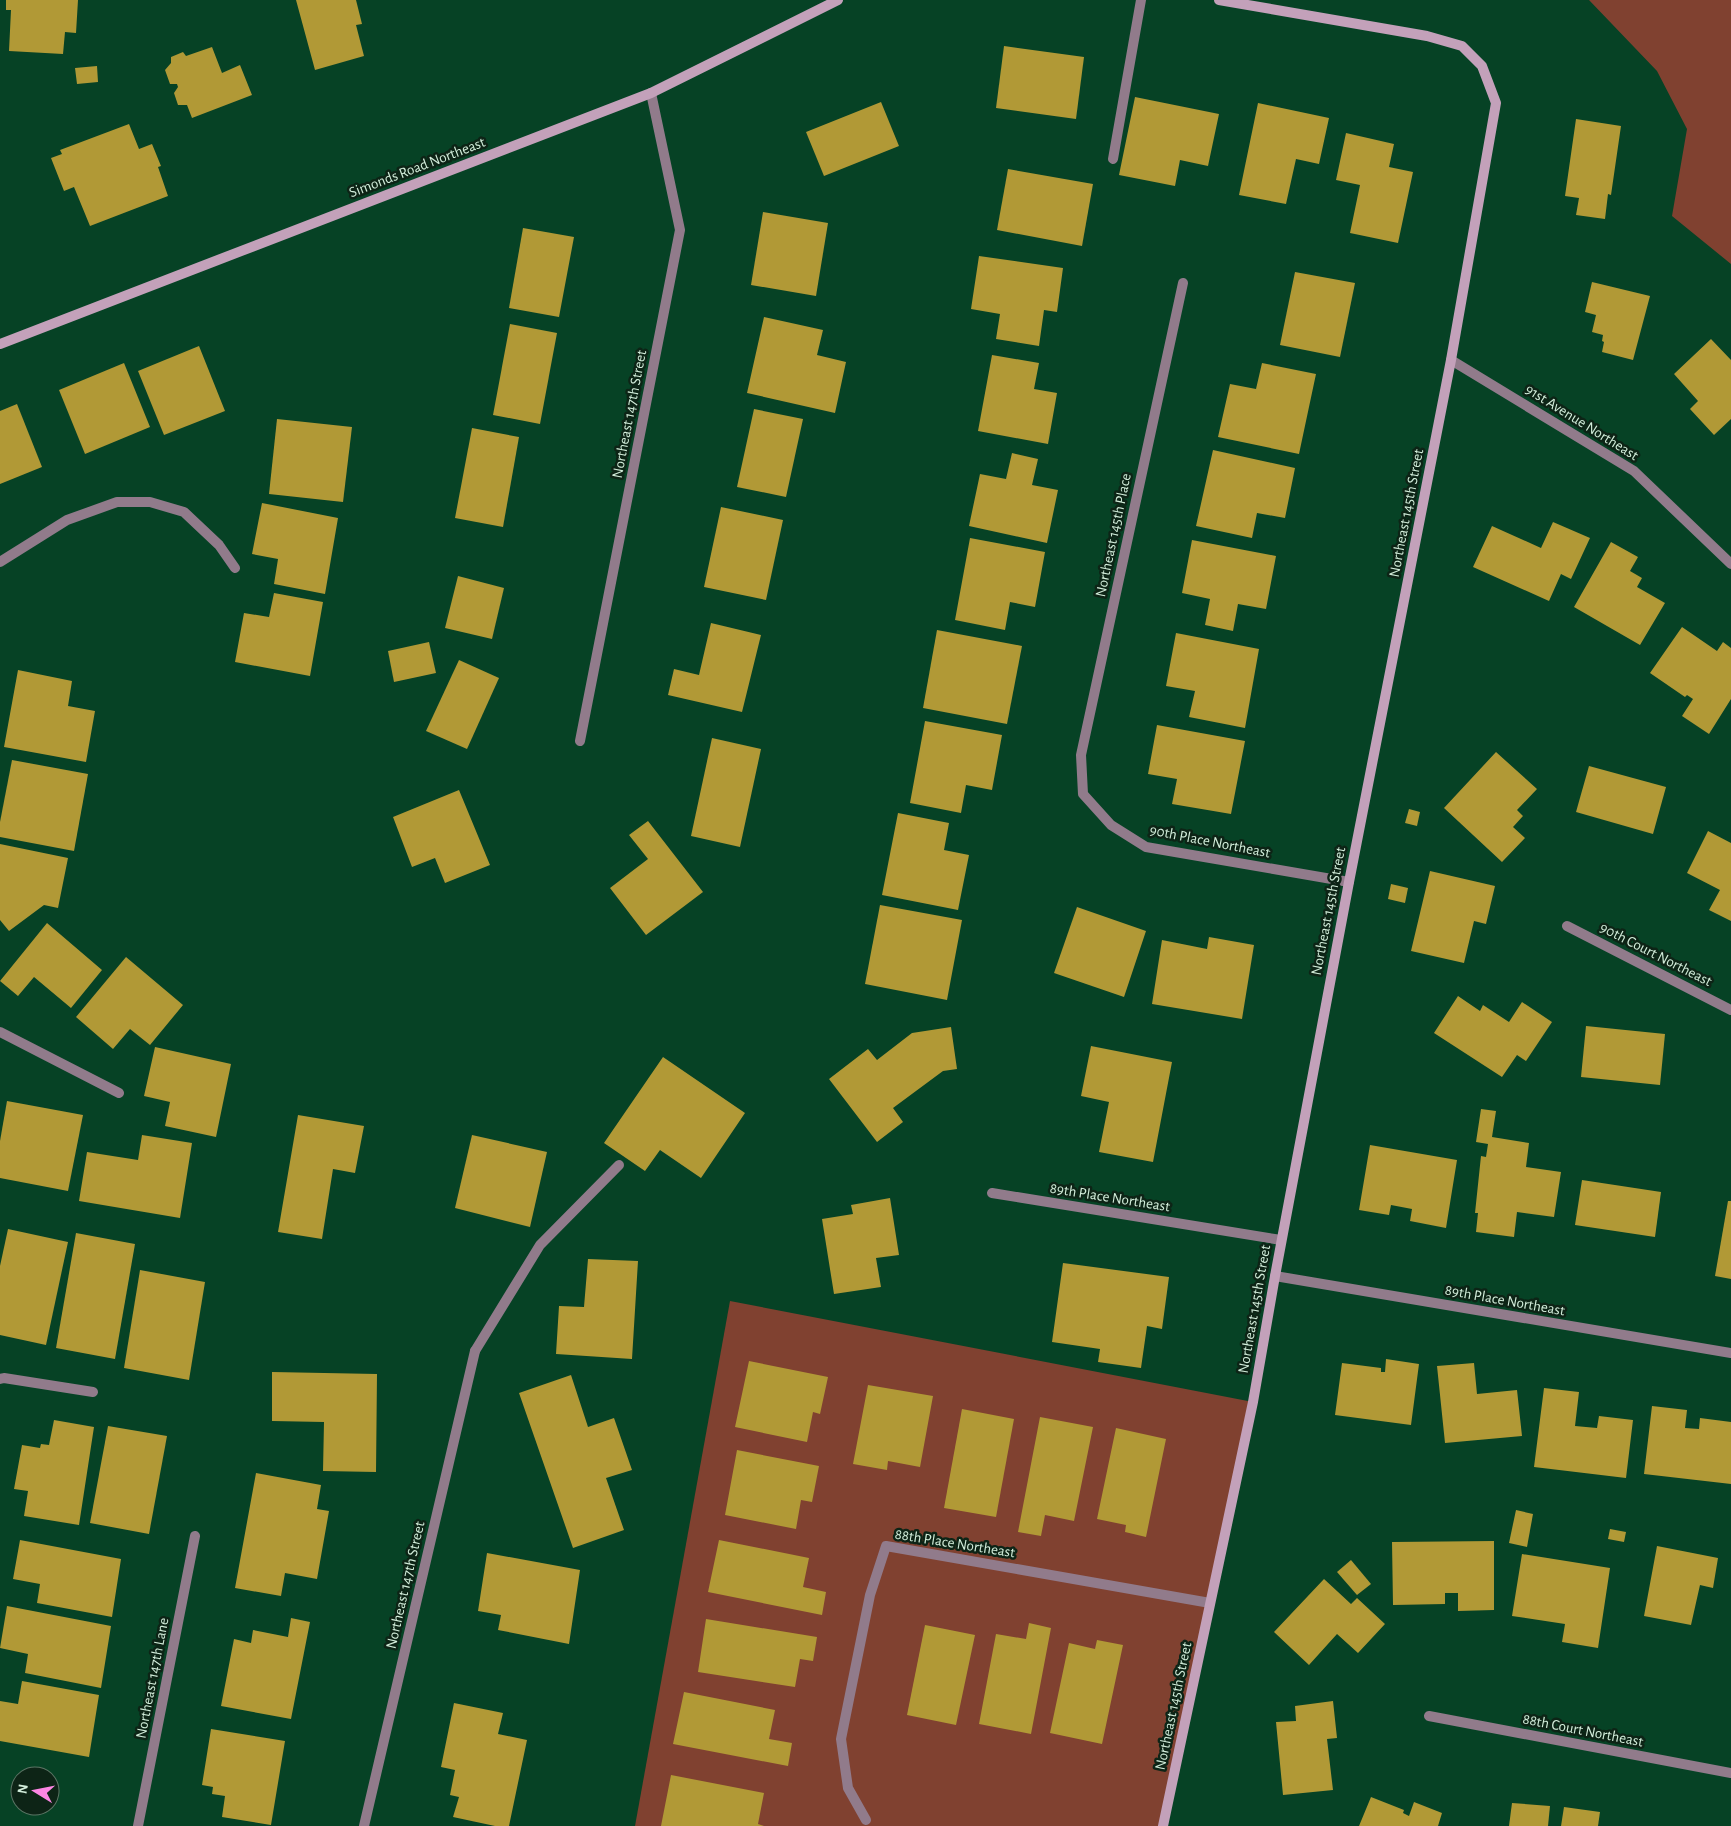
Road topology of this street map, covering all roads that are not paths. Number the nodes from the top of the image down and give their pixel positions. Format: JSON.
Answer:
{"nodes":[{"id":1,"x":838,"y":0,"type":"edge"},
{"id":2,"x":1141,"y":0,"type":"edge"},
{"id":3,"x":1219,"y":0,"type":"edge"},
{"id":4,"x":651,"y":93,"type":"junction"},
{"id":5,"x":1113,"y":159,"type":"dead end"},
{"id":6,"x":1183,"y":283,"type":"dead end"},
{"id":7,"x":0,"y":344,"type":"edge"},
{"id":8,"x":1451,"y":360,"type":"junction"},
{"id":9,"x":0,"y":562,"type":"edge"},
{"id":10,"x":1731,"y":564,"type":"edge"},
{"id":11,"x":235,"y":568,"type":"dead end"},
{"id":12,"x":580,"y":741,"type":"dead end"},
{"id":13,"x":1083,"y":794,"type":"joint"},
{"id":14,"x":1349,"y":882,"type":"junction"},
{"id":15,"x":1567,"y":926,"type":"dead end"},
{"id":16,"x":1731,"y":1010,"type":"edge"},
{"id":17,"x":0,"y":1032,"type":"edge"},
{"id":18,"x":120,"y":1094,"type":"dead end"},
{"id":19,"x":619,"y":1165,"type":"dead end"},
{"id":20,"x":992,"y":1193,"type":"dead end"},
{"id":21,"x":1282,"y":1240,"type":"junction"},
{"id":22,"x":1275,"y":1276,"type":"junction"},
{"id":23,"x":1731,"y":1353,"type":"edge"},
{"id":24,"x":0,"y":1379,"type":"edge"},
{"id":25,"x":94,"y":1392,"type":"dead end"},
{"id":26,"x":194,"y":1536,"type":"dead end"},
{"id":27,"x":1210,"y":1603,"type":"junction"},
{"id":28,"x":1429,"y":1716,"type":"dead end"},
{"id":29,"x":1731,"y":1773,"type":"edge"},
{"id":30,"x":866,"y":1820,"type":"dead end"},
{"id":31,"x":138,"y":1826,"type":"edge"},
{"id":32,"x":364,"y":1826,"type":"edge"},
{"id":33,"x":1163,"y":1826,"type":"edge"}],
"edges":[{"from":1,"to":4,"type":"street","name":"Simonds Road Northeast"},
{"from":2,"to":5,"type":"street"},
{"from":3,"to":8,"type":"street","name":"Northeast 145th Street"},
{"from":4,"to":7,"type":"street","name":"Simonds Road Northeast"},
{"from":4,"to":12,"type":"street","name":"Northeast 147th Street"},
{"from":6,"to":13,"type":"street","name":"Northeast 145th Place"},
{"from":8,"to":10,"type":"street","name":"91st Avenue Northeast"},
{"from":8,"to":14,"type":"street","name":"Northeast 145th Street"},
{"from":9,"to":11,"type":"street"},
{"from":13,"to":14,"type":"street","name":"90th Place Northeast"},
{"from":14,"to":21,"type":"street","name":"Northeast 145th Street"},
{"from":15,"to":16,"type":"street","name":"90th Court Northeast"},
{"from":17,"to":18,"type":"street"},
{"from":19,"to":32,"type":"street","name":"Northeast 147th Street"},
{"from":20,"to":21,"type":"street","name":"89th Place Northeast"},
{"from":21,"to":22,"type":"street","name":"Northeast 145th Street"},
{"from":22,"to":23,"type":"street","name":"89th Place Northeast"},
{"from":22,"to":27,"type":"street","name":"Northeast 145th Street"},
{"from":24,"to":25,"type":"street"},
{"from":26,"to":31,"type":"street","name":"Northeast 147th Lane"},
{"from":27,"to":30,"type":"street","name":"88th Place Northeast"},
{"from":27,"to":33,"type":"street","name":"Northeast 145th Street"},
{"from":28,"to":29,"type":"street","name":"88th Court Northeast"}]}
